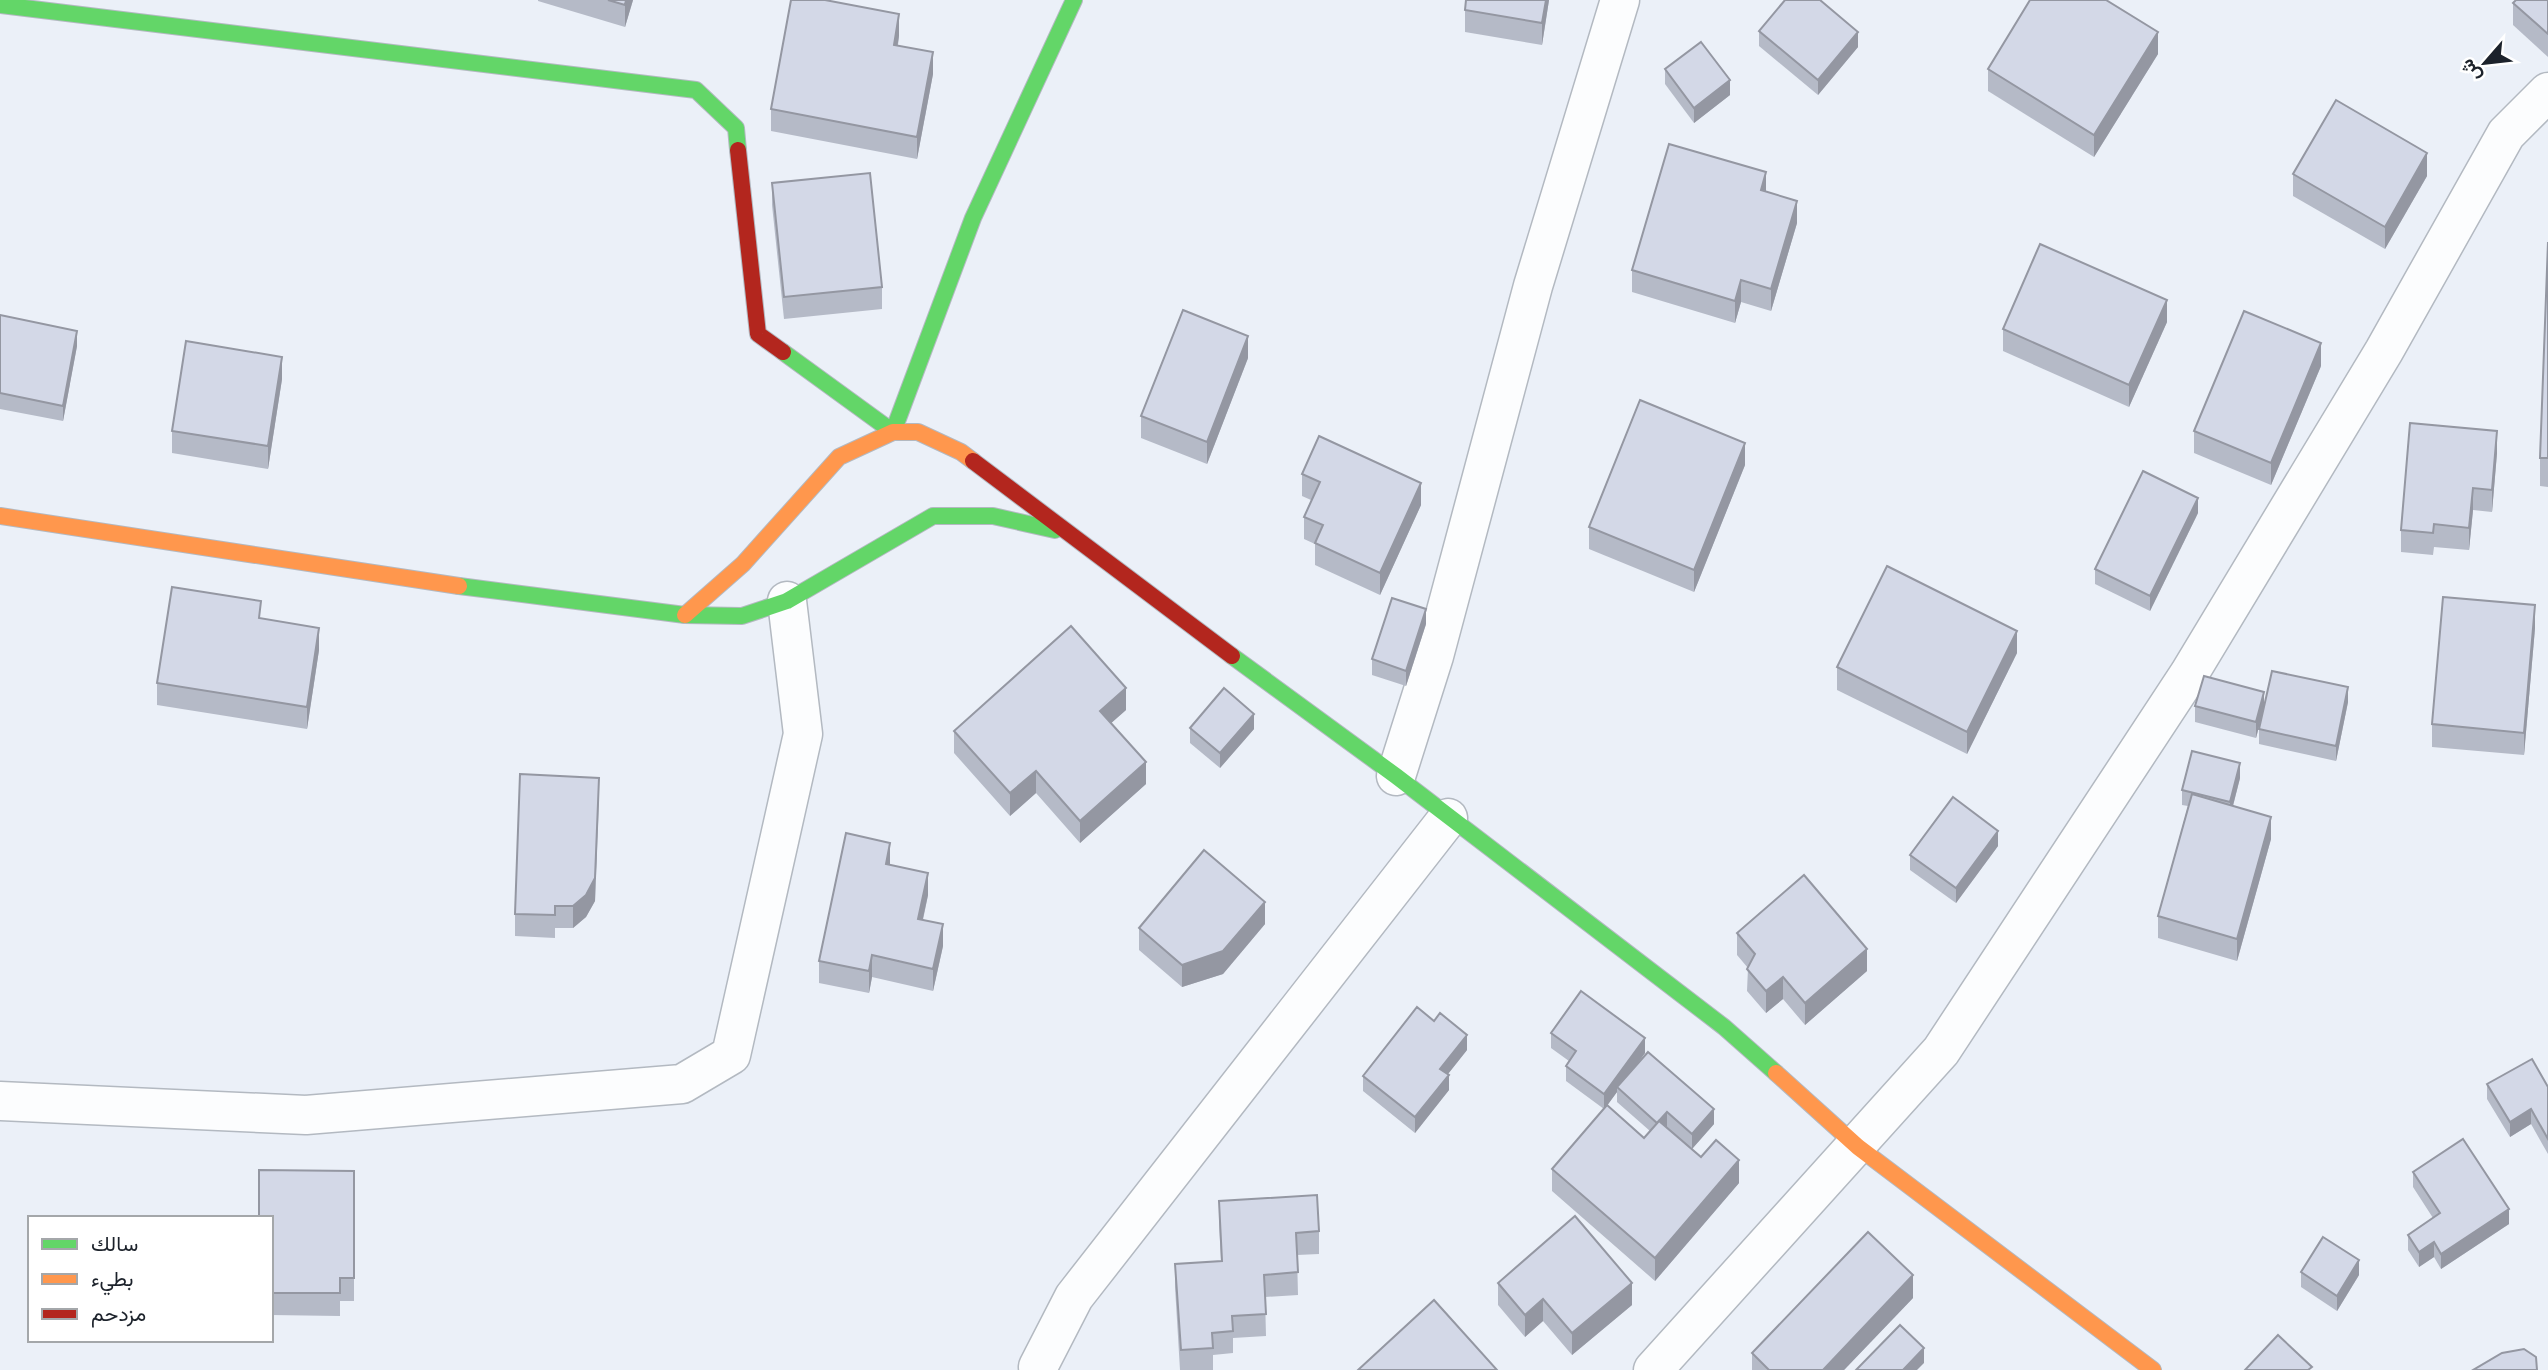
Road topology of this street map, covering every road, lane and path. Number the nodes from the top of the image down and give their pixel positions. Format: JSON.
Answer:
{"nodes":[{"id":1,"x":1074,"y":0,"type":"edge"},
{"id":2,"x":1620,"y":0,"type":"edge"},
{"id":3,"x":0,"y":5,"type":"edge"},
{"id":4,"x":2548,"y":92,"type":"edge"},
{"id":5,"x":893,"y":432,"type":"junction"},
{"id":6,"x":0,"y":516,"type":"edge"},
{"id":7,"x":1064,"y":532,"type":"junction"},
{"id":8,"x":787,"y":601,"type":"junction"},
{"id":9,"x":685,"y":615,"type":"junction"},
{"id":10,"x":1396,"y":776,"type":"junction"},
{"id":11,"x":1448,"y":818,"type":"junction"},
{"id":12,"x":0,"y":1101,"type":"edge"},
{"id":13,"x":1858,"y":1147,"type":"junction"},
{"id":14,"x":1038,"y":1367,"type":"dead end"},
{"id":15,"x":1653,"y":1370,"type":"edge"},
{"id":16,"x":2153,"y":1370,"type":"edge"}],
"edges":[{"from":1,"to":5,"type":"street"},
{"from":2,"to":10,"type":"street"},
{"from":3,"to":5,"type":"street"},
{"from":4,"to":13,"type":"street"},
{"from":5,"to":7,"type":"street"},
{"from":5,"to":9,"type":"street"},
{"from":6,"to":9,"type":"street"},
{"from":7,"to":8,"type":"street"},
{"from":7,"to":10,"type":"street"},
{"from":8,"to":9,"type":"street"},
{"from":8,"to":12,"type":"street"},
{"from":10,"to":11,"type":"street"},
{"from":11,"to":13,"type":"street"},
{"from":11,"to":14,"type":"street"},
{"from":13,"to":15,"type":"street"},
{"from":13,"to":16,"type":"street"}]}
